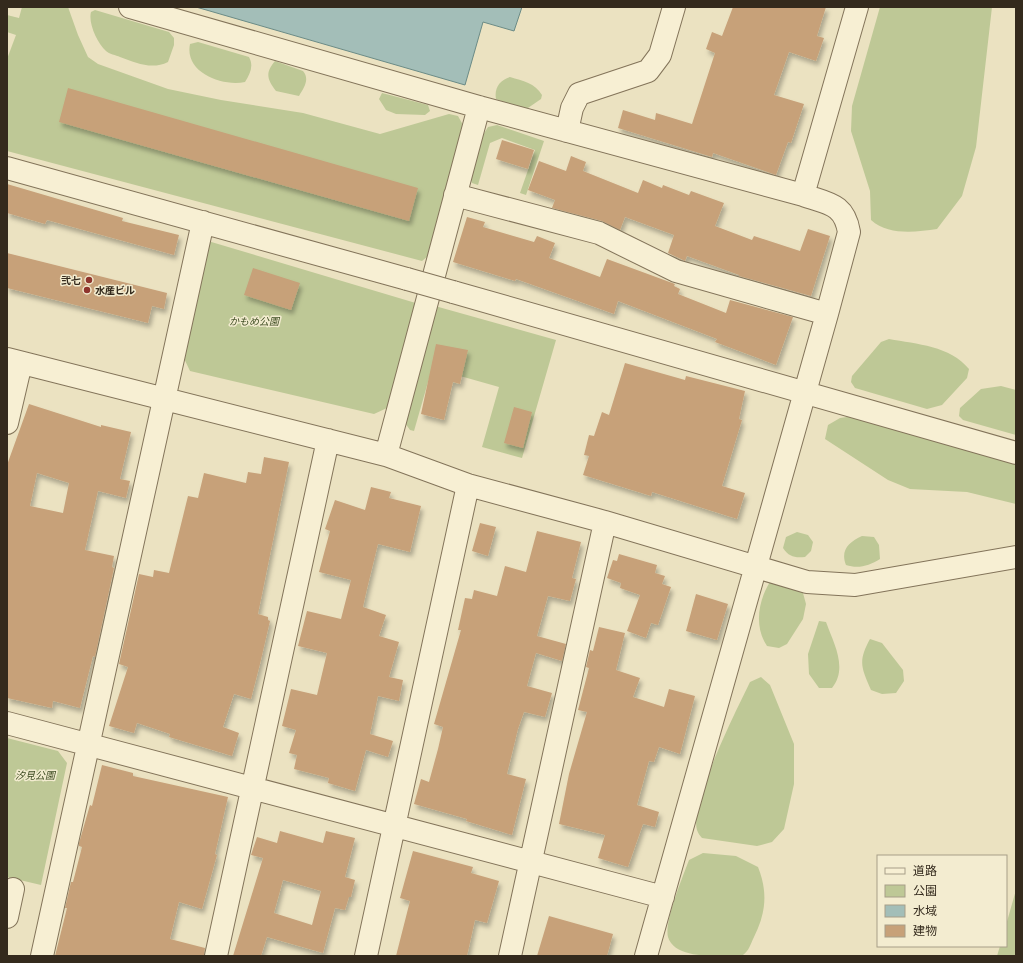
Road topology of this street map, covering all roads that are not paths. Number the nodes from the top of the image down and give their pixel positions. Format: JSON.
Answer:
{"nodes":[{"id":1,"x":130,"y":7,"type":"edge"},
{"id":2,"x":674,"y":7,"type":"edge"},
{"id":3,"x":857,"y":7,"type":"edge"},
{"id":4,"x":479,"y":107,"type":"junction"},
{"id":5,"x":567,"y":131,"type":"junction"},
{"id":6,"x":7,"y":168,"type":"edge"},
{"id":7,"x":456,"y":194,"type":"junction"},
{"id":8,"x":803,"y":195,"type":"junction"},
{"id":9,"x":203,"y":222,"type":"junction"},
{"id":10,"x":827,"y":314,"type":"junction"},
{"id":11,"x":14,"y":361,"type":"edge"},
{"id":12,"x":805,"y":393,"type":"junction"},
{"id":13,"x":164,"y":399,"type":"junction"},
{"id":14,"x":7,"y":422,"type":"edge"},
{"id":15,"x":328,"y":440,"type":"junction"},
{"id":16,"x":1016,"y":453,"type":"edge"},
{"id":17,"x":386,"y":455,"type":"junction"},
{"id":18,"x":468,"y":485,"type":"junction"},
{"id":19,"x":606,"y":522,"type":"junction"},
{"id":20,"x":1016,"y":557,"type":"edge"},
{"id":21,"x":756,"y":566,"type":"junction"},
{"id":22,"x":7,"y":723,"type":"edge"},
{"id":23,"x":89,"y":745,"type":"junction"},
{"id":24,"x":252,"y":788,"type":"junction"},
{"id":25,"x":394,"y":826,"type":"junction"},
{"id":26,"x":531,"y":862,"type":"junction"},
{"id":27,"x":15,"y":890,"type":"edge"},
{"id":28,"x":664,"y":897,"type":"junction"},
{"id":29,"x":7,"y":917,"type":"edge"},
{"id":30,"x":42,"y":956,"type":"edge"},
{"id":31,"x":216,"y":956,"type":"edge"},
{"id":32,"x":366,"y":956,"type":"edge"},
{"id":33,"x":510,"y":956,"type":"edge"},
{"id":34,"x":646,"y":956,"type":"edge"}],
"edges":[{"from":1,"to":4,"type":"street"},
{"from":2,"to":5,"type":"street"},
{"from":3,"to":8,"type":"street"},
{"from":4,"to":5,"type":"street"},
{"from":4,"to":7,"type":"street"},
{"from":5,"to":8,"type":"street"},
{"from":6,"to":9,"type":"street"},
{"from":7,"to":10,"type":"street"},
{"from":7,"to":17,"type":"street"},
{"from":8,"to":10,"type":"street"},
{"from":9,"to":12,"type":"street","bridge":true},
{"from":9,"to":13,"type":"street"},
{"from":10,"to":12,"type":"street"},
{"from":11,"to":13,"type":"street"},
{"from":11,"to":14,"type":"street"},
{"from":12,"to":16,"type":"street"},
{"from":12,"to":21,"type":"street"},
{"from":13,"to":15,"type":"street"},
{"from":13,"to":23,"type":"street"},
{"from":15,"to":17,"type":"street"},
{"from":15,"to":24,"type":"street"},
{"from":17,"to":18,"type":"street"},
{"from":18,"to":19,"type":"street"},
{"from":18,"to":25,"type":"street"},
{"from":19,"to":21,"type":"street"},
{"from":19,"to":26,"type":"street"},
{"from":20,"to":21,"type":"street"},
{"from":21,"to":28,"type":"street"},
{"from":22,"to":23,"type":"street"},
{"from":23,"to":24,"type":"street"},
{"from":23,"to":30,"type":"street"},
{"from":24,"to":25,"type":"street"},
{"from":24,"to":31,"type":"street"},
{"from":25,"to":26,"type":"street"},
{"from":25,"to":32,"type":"street"},
{"from":26,"to":28,"type":"street"},
{"from":26,"to":33,"type":"street"},
{"from":27,"to":29,"type":"street"},
{"from":28,"to":34,"type":"street"}]}
